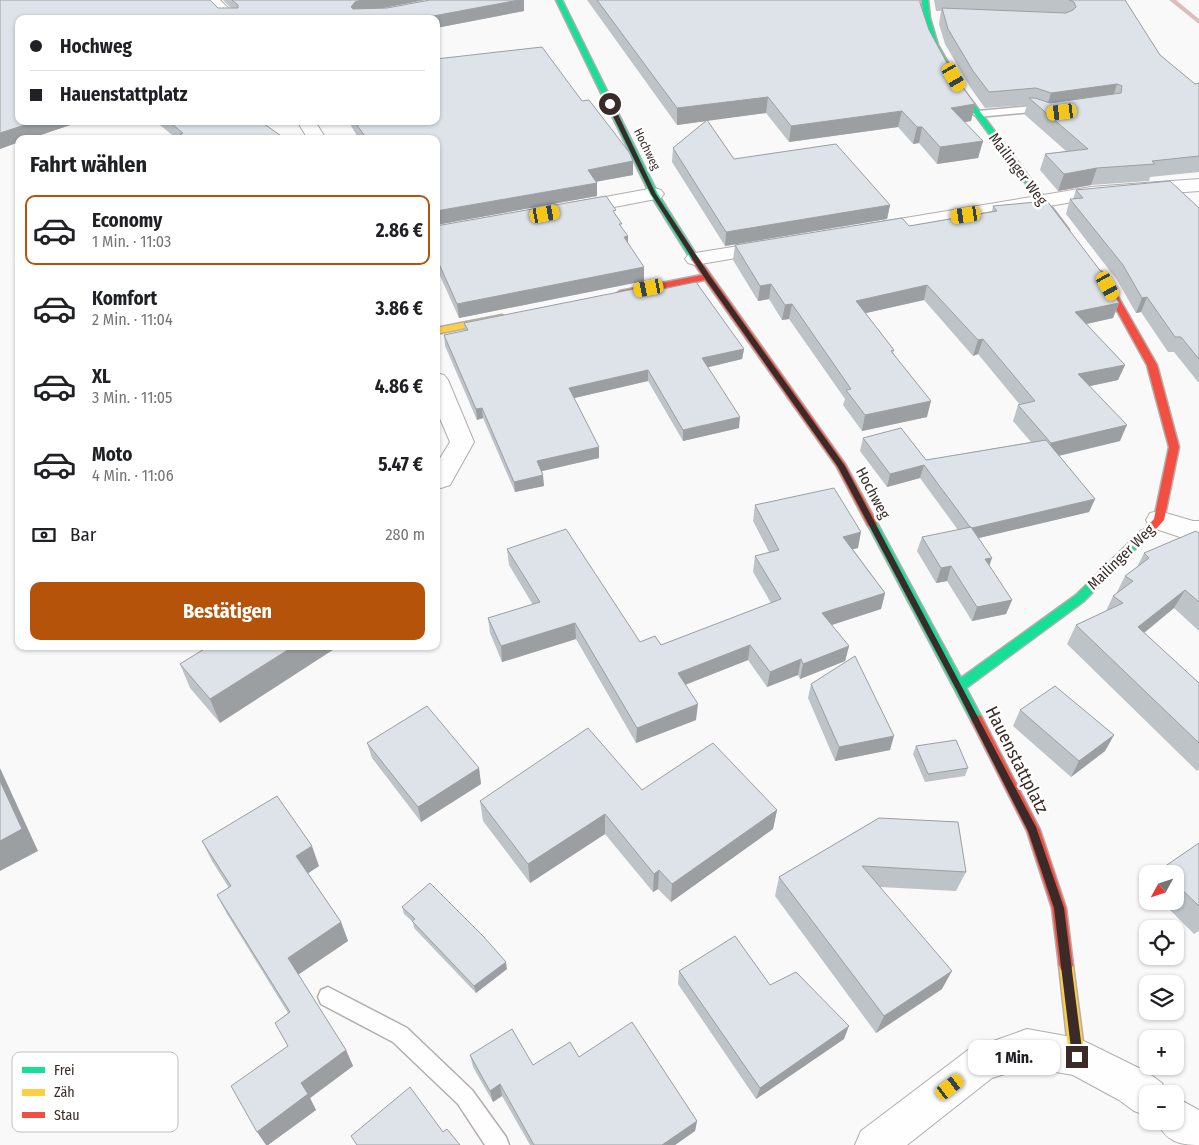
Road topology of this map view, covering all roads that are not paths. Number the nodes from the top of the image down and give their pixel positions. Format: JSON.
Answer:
{"nodes":[{"id":1,"x":211,"y":0,"type":"edge"},
{"id":2,"x":559,"y":0,"type":"edge"},
{"id":3,"x":925,"y":0,"type":"edge"},
{"id":4,"x":227,"y":15,"type":"edge"},
{"id":5,"x":927,"y":18,"type":"junction"},
{"id":6,"x":946,"y":18,"type":"edge"},
{"id":7,"x":1055,"y":112,"type":"edge"},
{"id":8,"x":978,"y":114,"type":"junction"},
{"id":9,"x":1199,"y":185,"type":"edge"},
{"id":10,"x":654,"y":194,"type":"junction"},
{"id":11,"x":1044,"y":202,"type":"junction"},
{"id":12,"x":559,"y":211,"type":"edge"},
{"id":13,"x":850,"y":234,"type":"edge"},
{"id":14,"x":1073,"y":240,"type":"edge"},
{"id":15,"x":792,"y":243,"type":"edge"},
{"id":16,"x":695,"y":259,"type":"junction"},
{"id":17,"x":1090,"y":263,"type":"edge"},
{"id":18,"x":707,"y":277,"type":"junction"},
{"id":19,"x":610,"y":296,"type":"edge"},
{"id":20,"x":514,"y":316,"type":"edge"},
{"id":21,"x":440,"y":330,"type":"edge"},
{"id":22,"x":440,"y":390,"type":"edge"},
{"id":23,"x":441,"y":479,"type":"dead end"},
{"id":24,"x":1159,"y":520,"type":"junction"},
{"id":25,"x":1199,"y":531,"type":"edge"},
{"id":26,"x":959,"y":686,"type":"junction"},
{"id":27,"x":328,"y":997,"type":"dead end"},
{"id":28,"x":1077,"y":1057,"type":"junction"},
{"id":29,"x":1139,"y":1090,"type":"edge"},
{"id":30,"x":1184,"y":1123,"type":"edge"},
{"id":31,"x":1199,"y":1134,"type":"edge"},
{"id":32,"x":498,"y":1145,"type":"edge"},
{"id":33,"x":874,"y":1145,"type":"edge"}],
"edges":[{"from":1,"to":4,"type":"street"},
{"from":2,"to":10,"type":"street","name":"Hochweg"},
{"from":3,"to":5,"type":"street","name":"Mailinger Weg"},
{"from":5,"to":6,"type":"street"},
{"from":5,"to":8,"type":"street","name":"Mailinger Weg"},
{"from":7,"to":8,"type":"lane"},
{"from":8,"to":11,"type":"street","name":"Mailinger Weg"},
{"from":9,"to":11,"type":"street"},
{"from":10,"to":12,"type":"street"},
{"from":10,"to":16,"type":"street","name":"Hochweg"},
{"from":11,"to":13,"type":"street"},
{"from":11,"to":14,"type":"street","name":"Mailinger Weg"},
{"from":15,"to":16,"type":"street"},
{"from":16,"to":18,"type":"street","name":"Hochweg"},
{"from":17,"to":24,"type":"street","name":"Mailinger Weg"},
{"from":18,"to":19,"type":"street"},
{"from":18,"to":26,"type":"street","name":"Hochweg"},
{"from":20,"to":21,"type":"street"},
{"from":22,"to":23,"type":"street"},
{"from":24,"to":25,"type":"street"},
{"from":24,"to":26,"type":"street","name":"Mailinger Weg"},
{"from":26,"to":28,"type":"street","name":"Hauenstattplatz"},
{"from":27,"to":32,"type":"lane"},
{"from":28,"to":29,"type":"street"},
{"from":28,"to":33,"type":"street"},
{"from":30,"to":31,"type":"street"}]}
